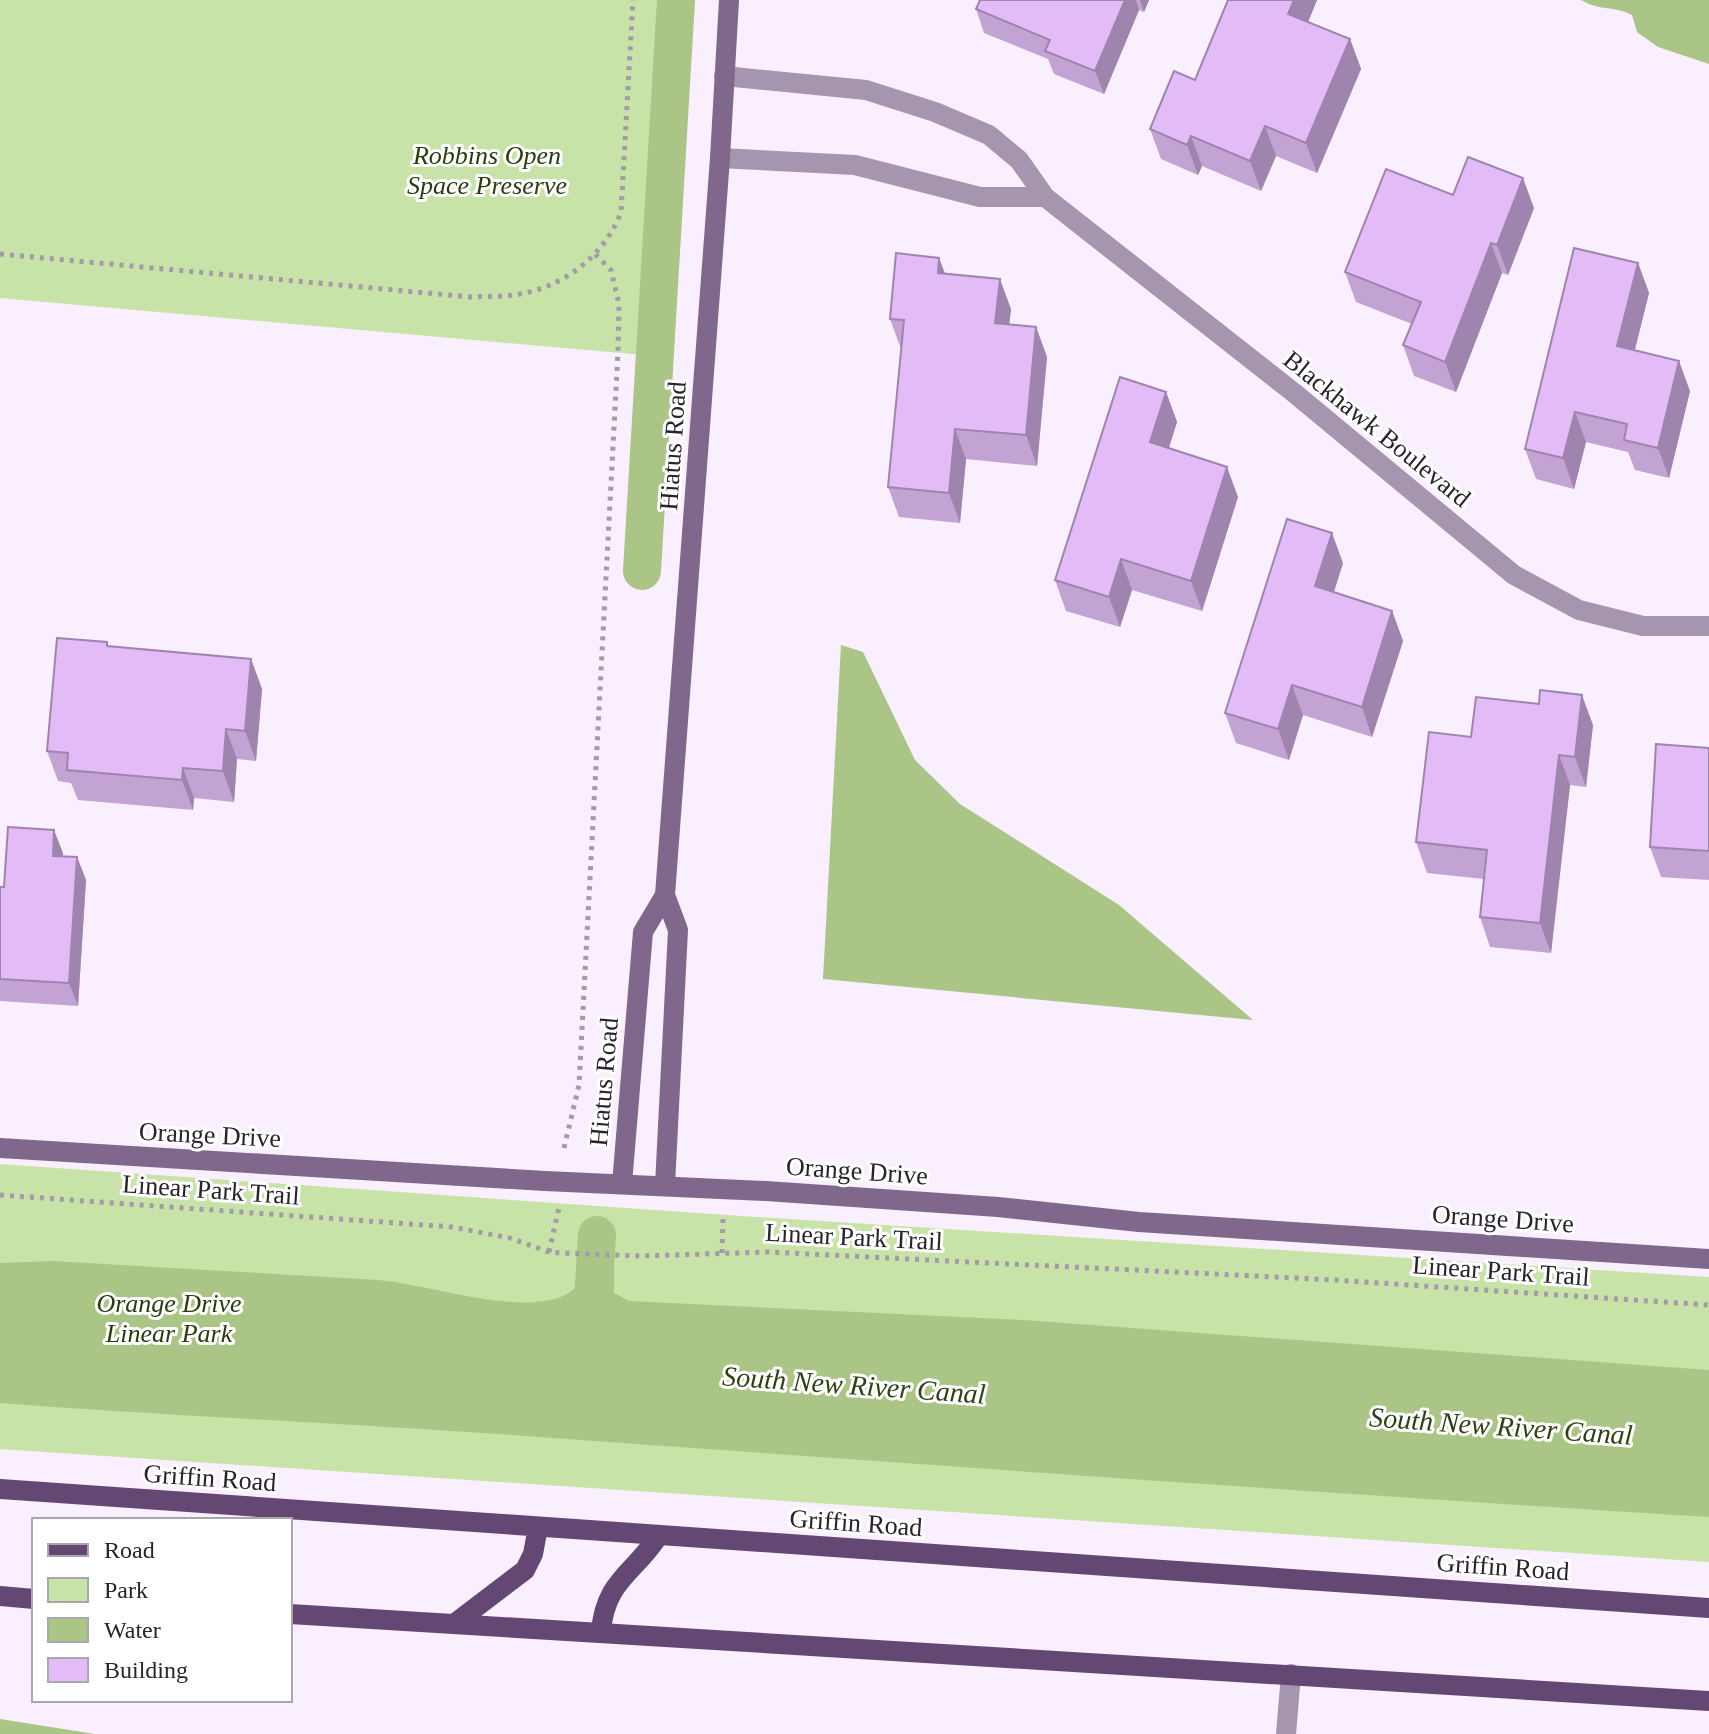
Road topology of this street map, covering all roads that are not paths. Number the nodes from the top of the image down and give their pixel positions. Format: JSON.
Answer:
{"nodes":[{"id":1,"x":729,"y":0,"type":"edge"},
{"id":2,"x":724,"y":76,"type":"junction"},
{"id":3,"x":720,"y":158,"type":"junction"},
{"id":4,"x":1045,"y":197,"type":"junction"},
{"id":5,"x":1709,"y":626,"type":"edge"},
{"id":6,"x":665,"y":895,"type":"junction"},
{"id":7,"x":0,"y":1148,"type":"edge"},
{"id":8,"x":622,"y":1184,"type":"junction"},
{"id":9,"x":665,"y":1185,"type":"junction"},
{"id":10,"x":1709,"y":1259,"type":"edge"},
{"id":11,"x":0,"y":1489,"type":"edge"},
{"id":12,"x":538,"y":1527,"type":"junction"},
{"id":13,"x":659,"y":1535,"type":"junction"},
{"id":14,"x":0,"y":1596,"type":"edge"},
{"id":15,"x":32,"y":1599,"type":"edge"},
{"id":16,"x":1709,"y":1608,"type":"edge"},
{"id":17,"x":292,"y":1614,"type":"edge"},
{"id":18,"x":454,"y":1624,"type":"junction"},
{"id":19,"x":601,"y":1632,"type":"junction"},
{"id":20,"x":1291,"y":1674,"type":"junction"},
{"id":21,"x":1709,"y":1701,"type":"edge"},
{"id":22,"x":1286,"y":1734,"type":"edge"}],
"edges":[{"from":1,"to":2,"type":"street","name":"Hiatus Road"},
{"from":2,"to":3,"type":"street","name":"Hiatus Road"},
{"from":2,"to":4,"type":"street","name":"Blackhawk Boulevard"},
{"from":3,"to":4,"type":"street"},
{"from":3,"to":6,"type":"street","name":"Hiatus Road"},
{"from":4,"to":5,"type":"street","name":"Blackhawk Boulevard"},
{"from":6,"to":8,"type":"street","name":"Hiatus Road"},
{"from":6,"to":9,"type":"street","name":"Hiatus Road"},
{"from":7,"to":8,"type":"street","name":"Orange Drive"},
{"from":8,"to":9,"type":"street","name":"Orange Drive"},
{"from":9,"to":10,"type":"street","name":"Orange Drive"},
{"from":11,"to":12,"type":"main road","name":"Griffin Road"},
{"from":12,"to":13,"type":"main road","name":"Griffin Road"},
{"from":12,"to":18,"type":"main road"},
{"from":13,"to":16,"type":"main road","name":"Griffin Road"},
{"from":13,"to":19,"type":"main road"},
{"from":14,"to":15,"type":"main road"},
{"from":17,"to":18,"type":"main road"},
{"from":18,"to":19,"type":"main road"},
{"from":19,"to":20,"type":"main road"},
{"from":20,"to":21,"type":"main road"},
{"from":20,"to":22,"type":"street"}]}
